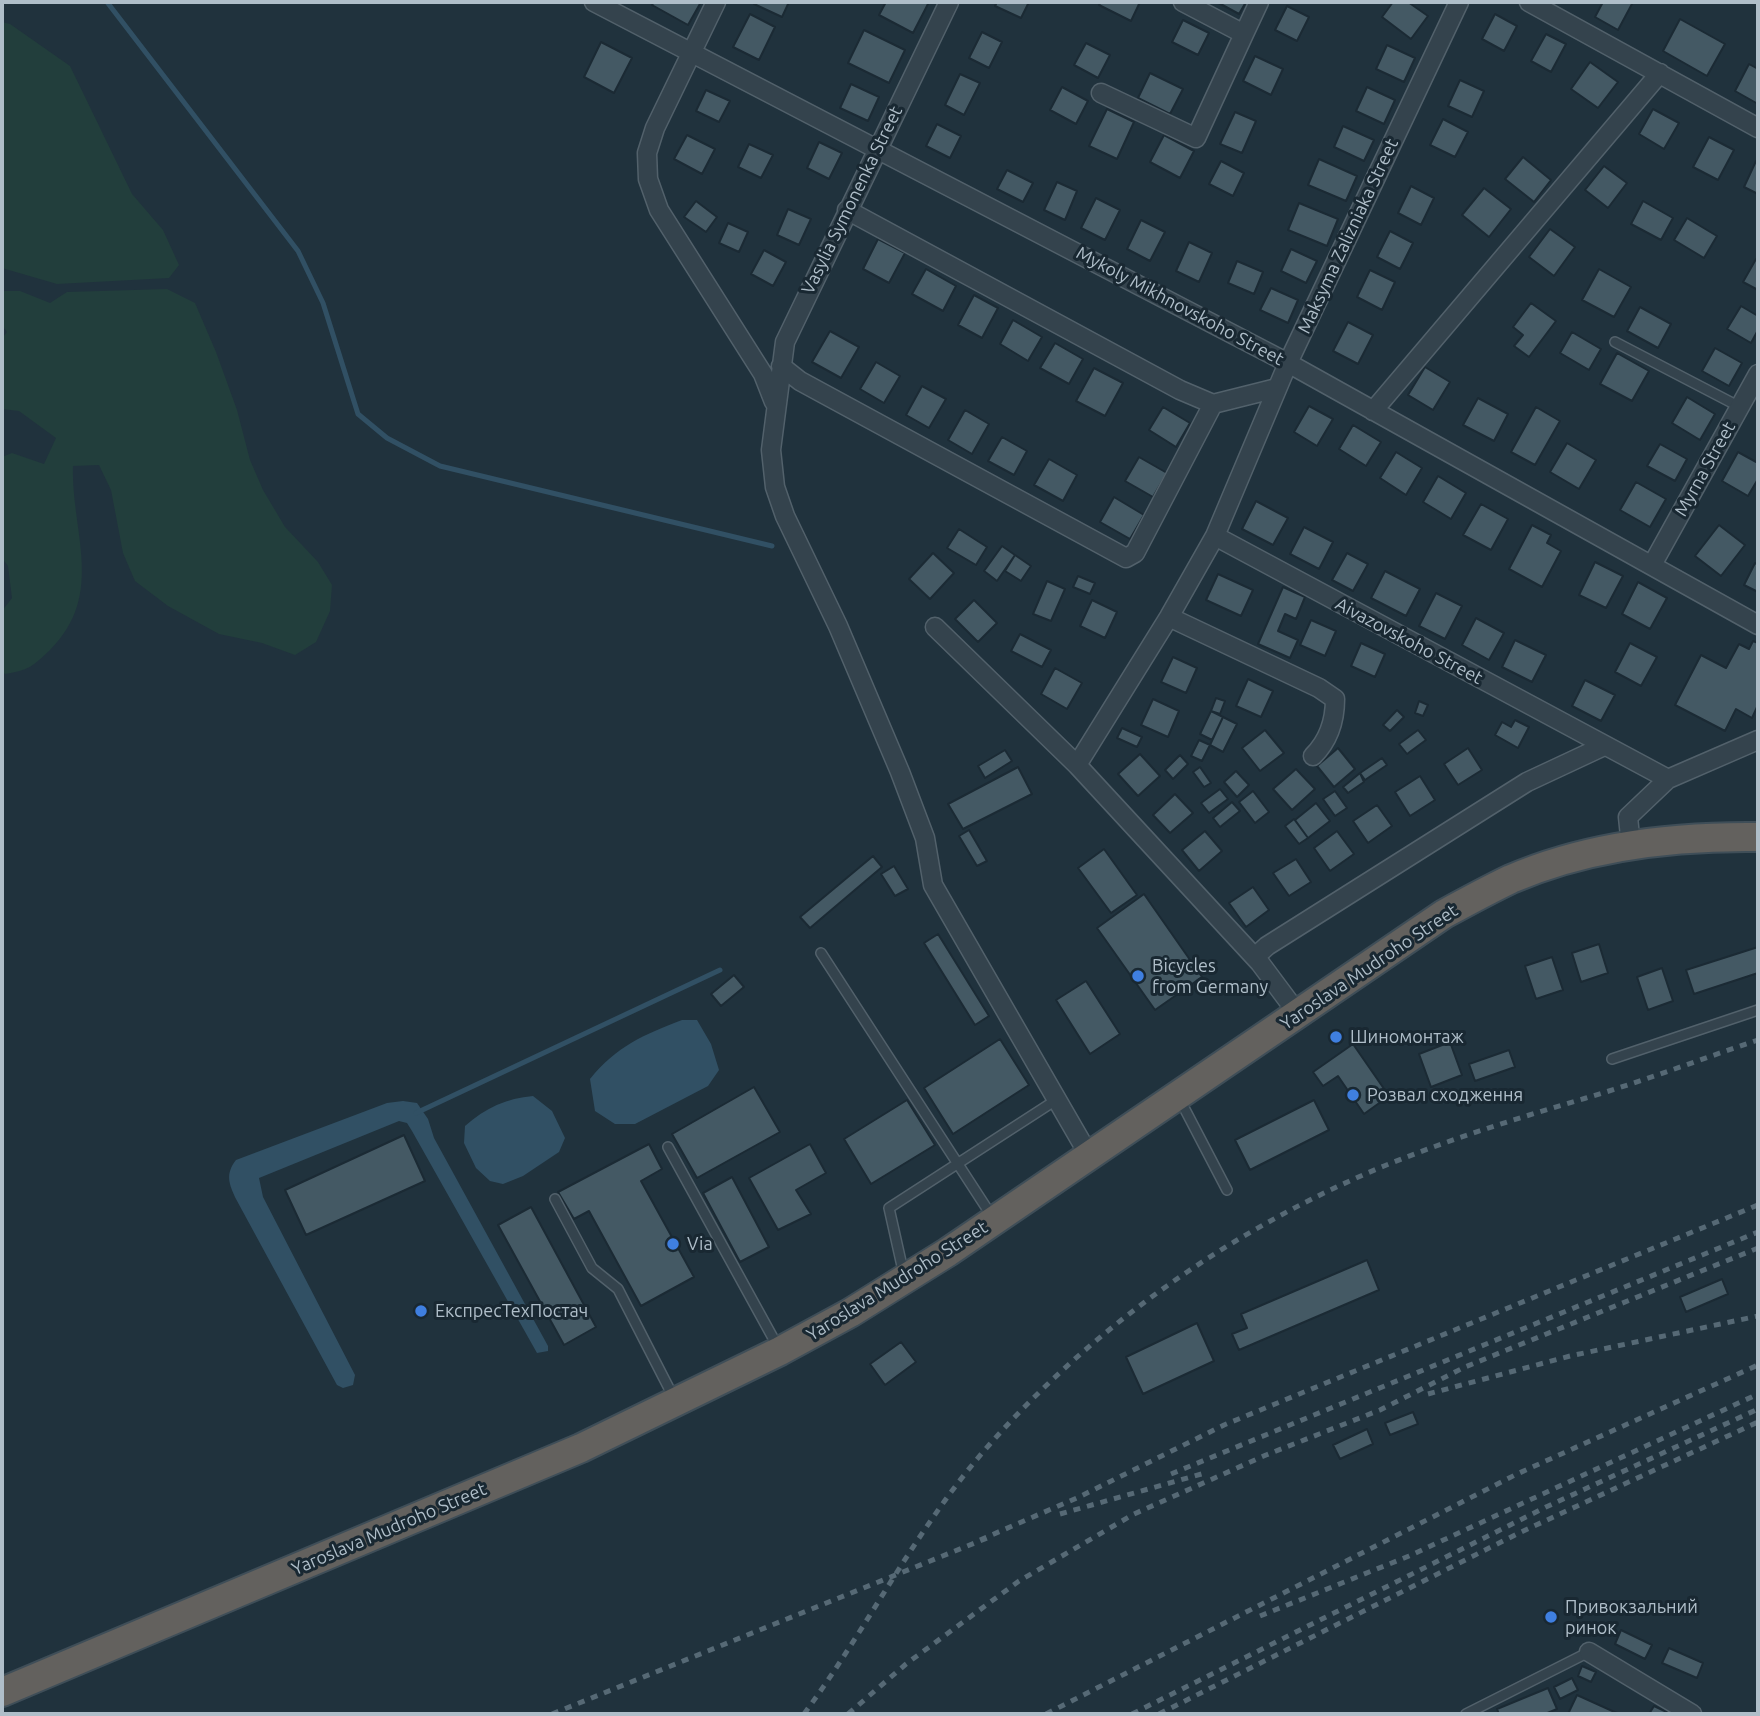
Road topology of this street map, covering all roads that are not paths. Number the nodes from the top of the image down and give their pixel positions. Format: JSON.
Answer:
{"nodes":[{"id":1,"x":594,"y":2,"type":"edge"},
{"id":2,"x":716,"y":2,"type":"edge"},
{"id":3,"x":949,"y":2,"type":"edge"},
{"id":4,"x":1183,"y":2,"type":"edge"},
{"id":5,"x":1259,"y":2,"type":"edge"},
{"id":6,"x":1460,"y":2,"type":"edge"},
{"id":7,"x":1529,"y":2,"type":"edge"},
{"id":8,"x":1244,"y":34,"type":"junction"},
{"id":9,"x":690,"y":51,"type":"junction"},
{"id":10,"x":1660,"y":73,"type":"junction"},
{"id":11,"x":1101,"y":93,"type":"dead end"},
{"id":12,"x":1758,"y":128,"type":"edge"},
{"id":13,"x":877,"y":148,"type":"junction"},
{"id":14,"x":847,"y":210,"type":"junction"},
{"id":15,"x":1615,"y":342,"type":"dead end"},
{"id":16,"x":1288,"y":363,"type":"junction"},
{"id":17,"x":781,"y":366,"type":"junction"},
{"id":18,"x":1758,"y":374,"type":"edge"},
{"id":19,"x":1277,"y":388,"type":"junction"},
{"id":20,"x":1213,"y":404,"type":"junction"},
{"id":21,"x":776,"y":405,"type":"junction"},
{"id":22,"x":1740,"y":407,"type":"junction"},
{"id":23,"x":1373,"y":411,"type":"junction"},
{"id":24,"x":1215,"y":537,"type":"junction"},
{"id":25,"x":1652,"y":565,"type":"junction"},
{"id":26,"x":1170,"y":617,"type":"junction"},
{"id":27,"x":1758,"y":625,"type":"edge"},
{"id":28,"x":935,"y":627,"type":"dead end"},
{"id":29,"x":1758,"y":740,"type":"edge"},
{"id":30,"x":1604,"y":746,"type":"junction"},
{"id":31,"x":1313,"y":756,"type":"dead end"},
{"id":32,"x":1077,"y":765,"type":"junction"},
{"id":33,"x":1668,"y":779,"type":"junction"},
{"id":34,"x":1758,"y":837,"type":"edge"},
{"id":35,"x":1631,"y":846,"type":"junction"},
{"id":36,"x":821,"y":953,"type":"dead end"},
{"id":37,"x":1255,"y":957,"type":"junction"},
{"id":38,"x":1758,"y":1010,"type":"edge"},
{"id":39,"x":1298,"y":1014,"type":"junction"},
{"id":40,"x":1612,"y":1059,"type":"dead end"},
{"id":41,"x":1178,"y":1096,"type":"junction"},
{"id":42,"x":1056,"y":1100,"type":"junction"},
{"id":43,"x":668,"y":1147,"type":"dead end"},
{"id":44,"x":1090,"y":1157,"type":"junction"},
{"id":45,"x":959,"y":1163,"type":"junction"},
{"id":46,"x":1227,"y":1190,"type":"dead end"},
{"id":47,"x":555,"y":1199,"type":"dead end"},
{"id":48,"x":995,"y":1221,"type":"junction"},
{"id":49,"x":905,"y":1279,"type":"junction"},
{"id":50,"x":780,"y":1351,"type":"junction"},
{"id":51,"x":676,"y":1403,"type":"junction"},
{"id":52,"x":1589,"y":1652,"type":"joint"},
{"id":53,"x":2,"y":1692,"type":"edge"},
{"id":54,"x":1466,"y":1714,"type":"edge"},
{"id":55,"x":1692,"y":1714,"type":"edge"}],
"edges":[{"from":1,"to":9,"type":"street","name":"Mykoly Mikhnovskoho Street"},
{"from":2,"to":9,"type":"street"},
{"from":3,"to":13,"type":"street","name":"Vasylia Symonenka Street"},
{"from":4,"to":8,"type":"street"},
{"from":5,"to":8,"type":"street"},
{"from":6,"to":16,"type":"street","name":"Maksyma Zalizniaka Street"},
{"from":7,"to":10,"type":"street"},
{"from":8,"to":11,"type":"street"},
{"from":9,"to":13,"type":"street","name":"Mykoly Mikhnovskoho Street"},
{"from":9,"to":21,"type":"street"},
{"from":10,"to":12,"type":"street"},
{"from":10,"to":23,"type":"street"},
{"from":13,"to":14,"type":"street","name":"Vasylia Symonenka Street"},
{"from":13,"to":16,"type":"street","name":"Mykoly Mikhnovskoho Street"},
{"from":14,"to":17,"type":"street","name":"Vasylia Symonenka Street"},
{"from":14,"to":20,"type":"street"},
{"from":15,"to":22,"type":"lane"},
{"from":16,"to":19,"type":"street","name":"Maksyma Zalizniaka Street"},
{"from":16,"to":23,"type":"street","name":"Mykoly Mikhnovskoho Street"},
{"from":17,"to":20,"type":"street"},
{"from":17,"to":21,"type":"street","name":"Vasylia Symonenka Street"},
{"from":18,"to":22,"type":"street","name":"Myrna Street"},
{"from":19,"to":20,"type":"street","name":"Mykoly Mikhnovskoho Street"},
{"from":19,"to":24,"type":"street","name":"Maksyma Zalizniaka Street"},
{"from":21,"to":42,"type":"street","name":"Vasylia Symonenka Street"},
{"from":22,"to":25,"type":"street","name":"Myrna Street"},
{"from":23,"to":25,"type":"street","name":"Mykoly Mikhnovskoho Street"},
{"from":24,"to":26,"type":"street","name":"Maksyma Zalizniaka Street"},
{"from":24,"to":30,"type":"street","name":"Aivazovskoho Street"},
{"from":25,"to":27,"type":"street","name":"Mykoly Mikhnovskoho Street"},
{"from":26,"to":31,"type":"street"},
{"from":26,"to":32,"type":"street","name":"Maksyma Zalizniaka Street"},
{"from":28,"to":32,"type":"street"},
{"from":29,"to":33,"type":"street"},
{"from":30,"to":33,"type":"street","name":"Aivazovskoho Street"},
{"from":30,"to":37,"type":"street"},
{"from":32,"to":37,"type":"street"},
{"from":33,"to":35,"type":"street"},
{"from":34,"to":35,"type":"highway","name":"Yaroslava Mudroho Street"},
{"from":35,"to":39,"type":"highway","name":"Yaroslava Mudroho Street"},
{"from":36,"to":45,"type":"lane"},
{"from":37,"to":39,"type":"street"},
{"from":38,"to":40,"type":"lane"},
{"from":39,"to":41,"type":"highway","name":"Yaroslava Mudroho Street"},
{"from":41,"to":44,"type":"highway","name":"Yaroslava Mudroho Street"},
{"from":41,"to":46,"type":"lane"},
{"from":42,"to":44,"type":"street","name":"Vasylia Symonenka Street"},
{"from":42,"to":45,"type":"lane"},
{"from":43,"to":50,"type":"lane"},
{"from":44,"to":48,"type":"highway","name":"Yaroslava Mudroho Street"},
{"from":45,"to":48,"type":"lane"},
{"from":45,"to":49,"type":"lane"},
{"from":47,"to":51,"type":"lane"},
{"from":48,"to":49,"type":"highway","name":"Yaroslava Mudroho Street"},
{"from":49,"to":50,"type":"highway","name":"Yaroslava Mudroho Street"},
{"from":50,"to":51,"type":"highway","name":"Yaroslava Mudroho Street"},
{"from":51,"to":53,"type":"highway","name":"Yaroslava Mudroho Street"},
{"from":52,"to":54,"type":"lane"},
{"from":52,"to":55,"type":"street"}]}
